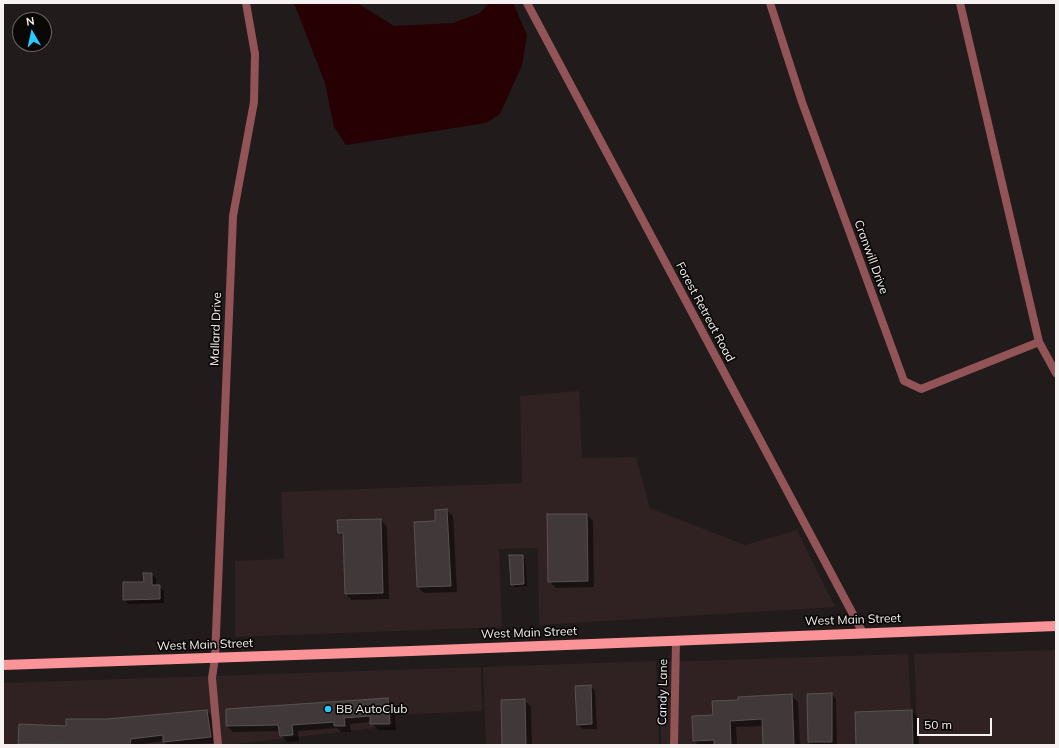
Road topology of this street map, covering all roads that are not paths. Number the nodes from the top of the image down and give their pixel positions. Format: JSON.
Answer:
{"nodes":[{"id":1,"x":246,"y":3,"type":"edge"},
{"id":2,"x":527,"y":3,"type":"edge"},
{"id":3,"x":770,"y":3,"type":"edge"},
{"id":4,"x":960,"y":3,"type":"edge"},
{"id":5,"x":1039,"y":342,"type":"junction"},
{"id":6,"x":1056,"y":373,"type":"edge"},
{"id":7,"x":1056,"y":626,"type":"edge"},
{"id":8,"x":864,"y":633,"type":"junction"},
{"id":9,"x":676,"y":640,"type":"junction"},
{"id":10,"x":215,"y":658,"type":"junction"},
{"id":11,"x":3,"y":665,"type":"edge"},
{"id":12,"x":218,"y":745,"type":"edge"},
{"id":13,"x":674,"y":745,"type":"edge"}],
"edges":[{"from":1,"to":10,"type":"street","name":"Mallard Drive"},
{"from":2,"to":8,"type":"street","name":"Forest Retreat Road"},
{"from":3,"to":5,"type":"street","name":"Cranwill Drive"},
{"from":4,"to":5,"type":"street"},
{"from":5,"to":6,"type":"street"},
{"from":7,"to":8,"type":"main road","name":"West Main Street"},
{"from":8,"to":9,"type":"main road","name":"West Main Street"},
{"from":9,"to":10,"type":"main road","name":"West Main Street"},
{"from":9,"to":13,"type":"street","name":"Candy Lane"},
{"from":10,"to":11,"type":"main road","name":"West Main Street"},
{"from":10,"to":12,"type":"street","name":"Mallard Drive"}]}
